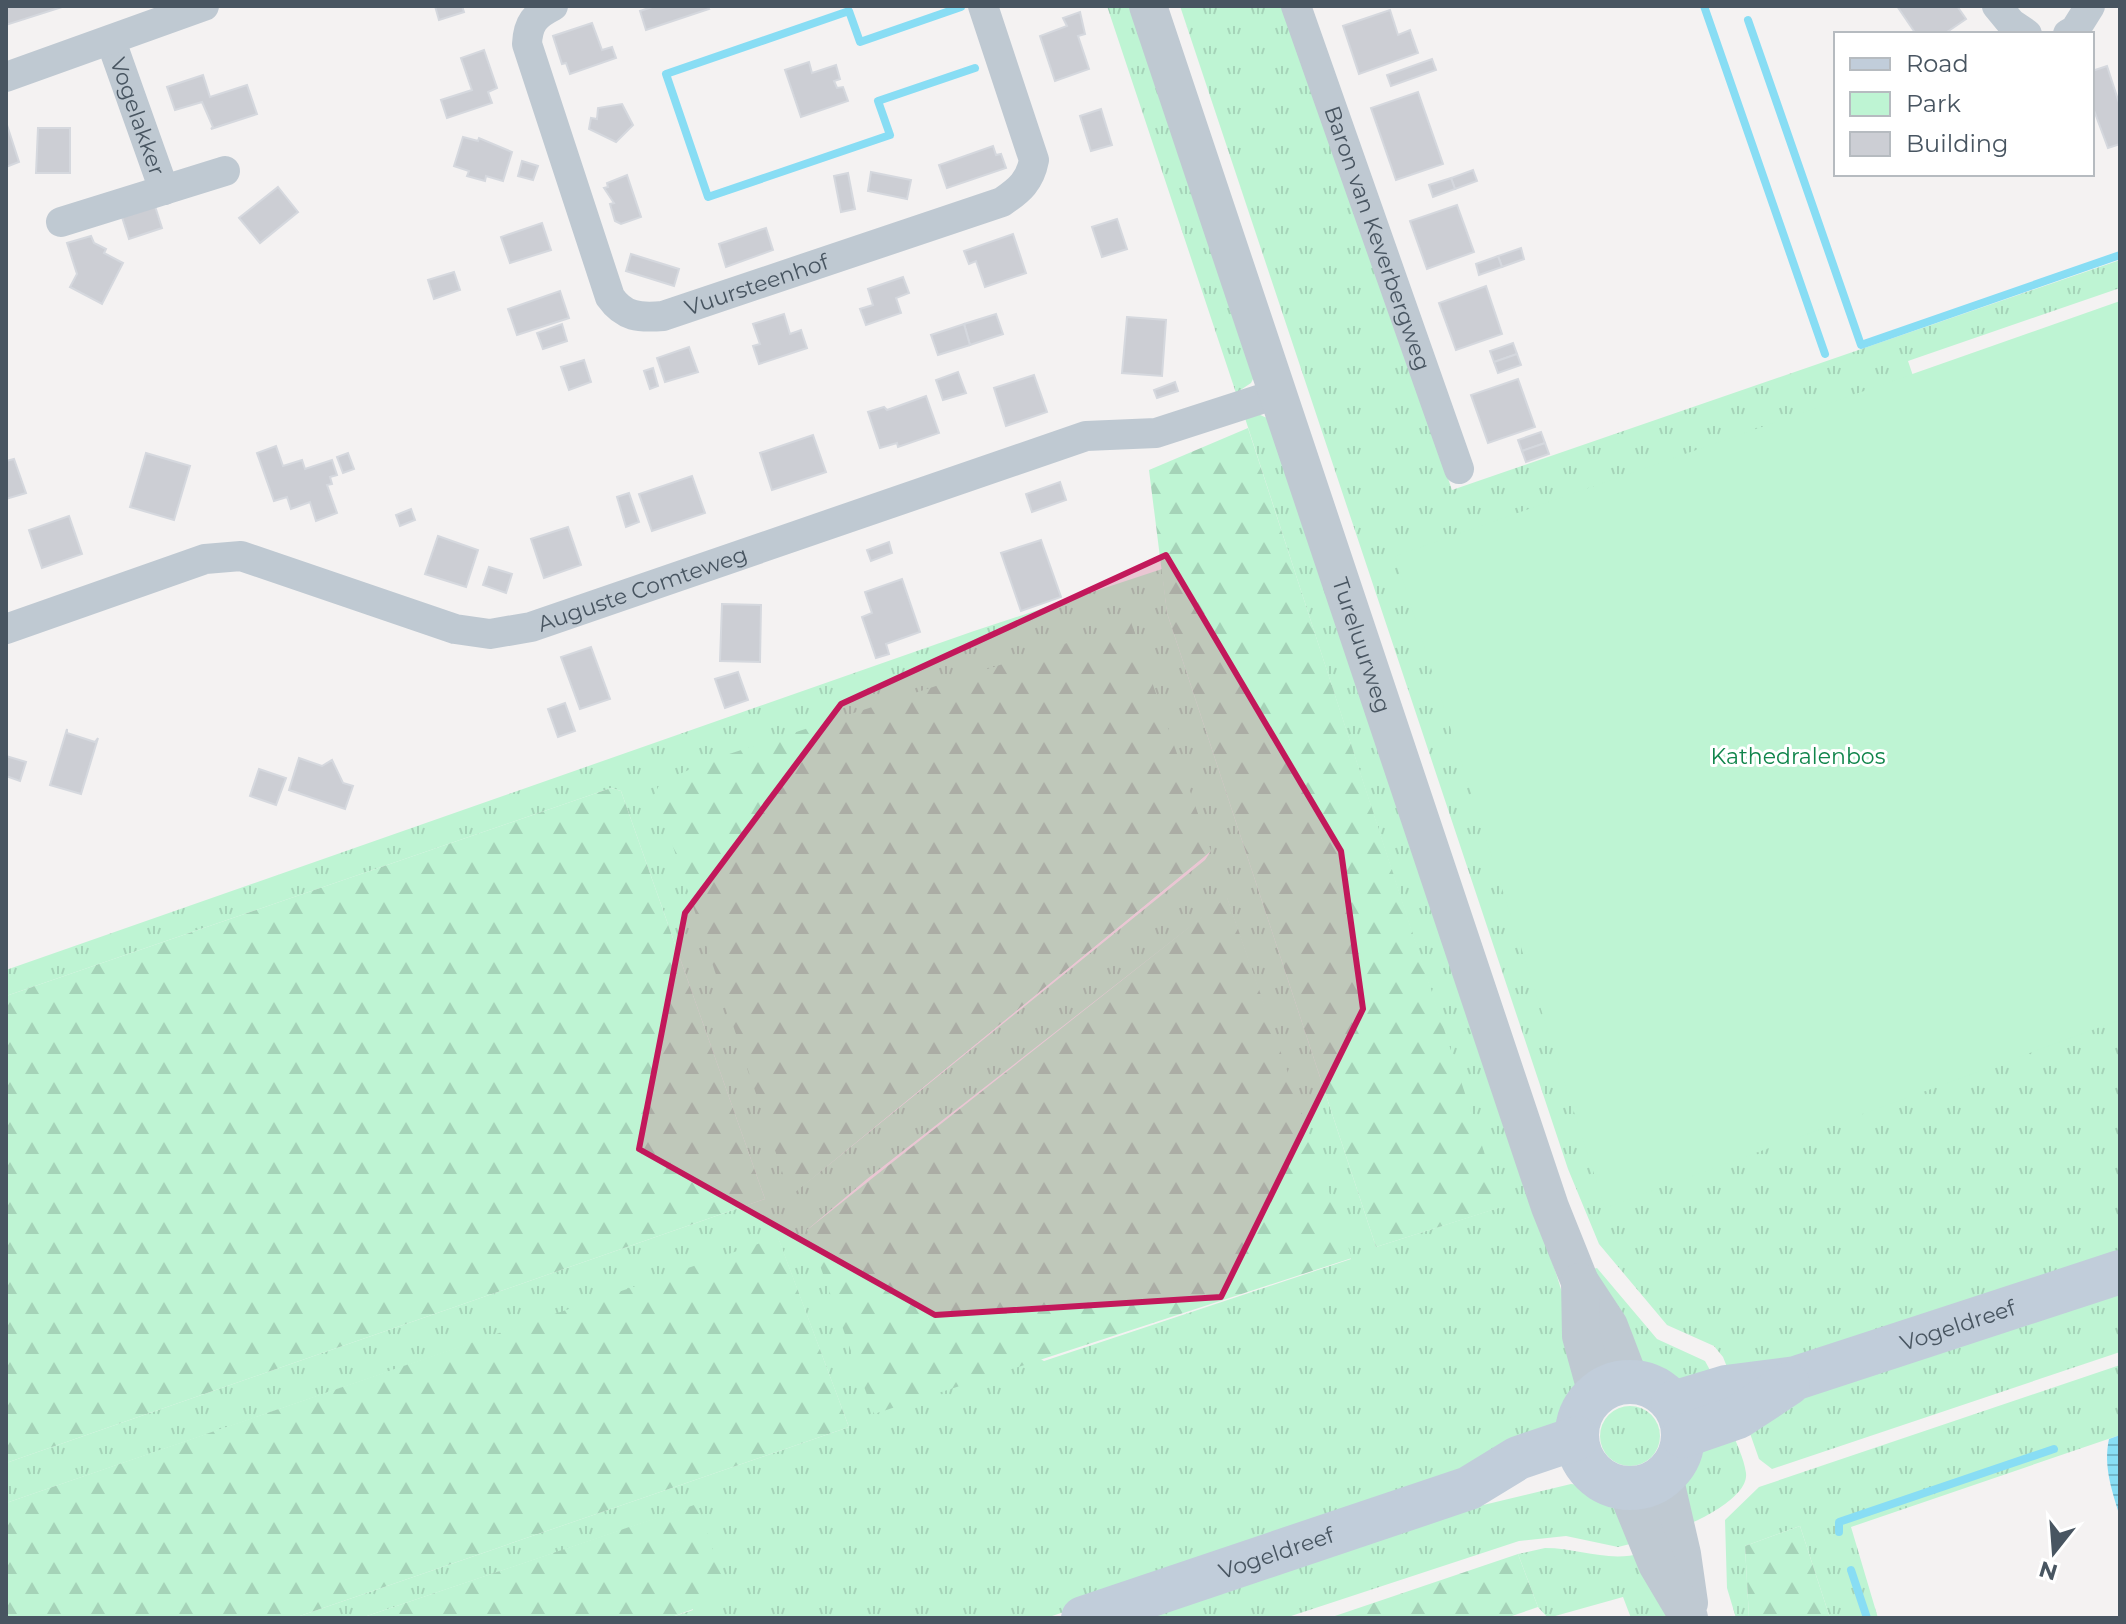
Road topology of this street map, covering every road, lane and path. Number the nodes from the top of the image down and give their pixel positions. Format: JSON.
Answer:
{"nodes":[{"id":1,"x":204,"y":6,"type":"edge"},
{"id":2,"x":553,"y":6,"type":"edge"},
{"id":3,"x":983,"y":6,"type":"edge"},
{"id":4,"x":1148,"y":6,"type":"edge"},
{"id":5,"x":1296,"y":6,"type":"edge"},
{"id":6,"x":1997,"y":6,"type":"edge"},
{"id":7,"x":2090,"y":6,"type":"edge"},
{"id":8,"x":2024,"y":32,"type":"edge"},
{"id":9,"x":2072,"y":32,"type":"edge"},
{"id":10,"x":111,"y":41,"type":"junction"},
{"id":11,"x":6,"y":77,"type":"edge"},
{"id":12,"x":225,"y":171,"type":"dead end"},
{"id":13,"x":164,"y":190,"type":"junction"},
{"id":14,"x":61,"y":222,"type":"dead end"},
{"id":15,"x":1280,"y":393,"type":"junction"},
{"id":16,"x":1459,"y":469,"type":"dead end"},
{"id":17,"x":6,"y":629,"type":"edge"},
{"id":18,"x":2120,"y":1272,"type":"edge"},
{"id":19,"x":1614,"y":1388,"type":"junction"},
{"id":20,"x":1678,"y":1420,"type":"junction"},
{"id":21,"x":1582,"y":1452,"type":"junction"},
{"id":22,"x":1645,"y":1482,"type":"junction"},
{"id":23,"x":1083,"y":1618,"type":"edge"},
{"id":24,"x":1690,"y":1618,"type":"edge"}],
"edges":[{"from":1,"to":10,"type":"street","name":"Vogelakker"},
{"from":2,"to":3,"type":"street","name":"Vuursteenhof"},
{"from":4,"to":15,"type":"street","name":"Tureluurweg"},
{"from":5,"to":16,"type":"street","name":"Baron van Keverbergweg"},
{"from":6,"to":8,"type":"street"},
{"from":7,"to":9,"type":"street"},
{"from":10,"to":11,"type":"street","name":"Vogelakker"},
{"from":10,"to":13,"type":"street","name":"Vogelakker"},
{"from":12,"to":13,"type":"street","name":"Vogelakker"},
{"from":13,"to":14,"type":"street","name":"Vogelakker"},
{"from":15,"to":17,"type":"street","name":"Auguste Comteweg"},
{"from":15,"to":19,"type":"street","name":"Tureluurweg"},
{"from":18,"to":20,"type":"main road","name":"Vogeldreef"},
{"from":19,"to":20,"type":"main road"},
{"from":19,"to":21,"type":"main road"},
{"from":20,"to":22,"type":"main road"},
{"from":21,"to":22,"type":"main road"},
{"from":21,"to":23,"type":"main road","name":"Vogeldreef"},
{"from":22,"to":24,"type":"street"}]}
